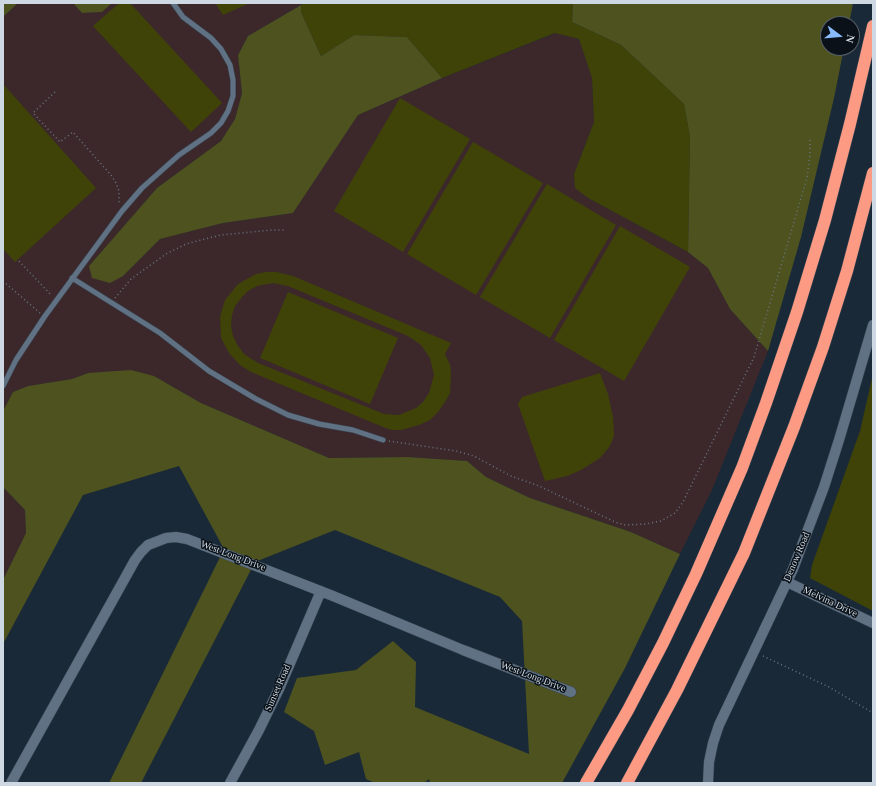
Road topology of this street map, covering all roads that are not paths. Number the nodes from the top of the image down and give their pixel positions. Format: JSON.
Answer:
{"nodes":[{"id":1,"x":173,"y":3,"type":"edge"},
{"id":2,"x":873,"y":26,"type":"edge"},
{"id":3,"x":873,"y":173,"type":"edge"},
{"id":4,"x":72,"y":278,"type":"junction"},
{"id":5,"x":873,"y":325,"type":"edge"},
{"id":6,"x":3,"y":386,"type":"edge"},
{"id":7,"x":383,"y":440,"type":"road end"},
{"id":8,"x":787,"y":582,"type":"junction"},
{"id":9,"x":320,"y":591,"type":"junction"},
{"id":10,"x":873,"y":623,"type":"edge"},
{"id":11,"x":571,"y":692,"type":"dead end"},
{"id":12,"x":11,"y":783,"type":"edge"},
{"id":13,"x":230,"y":783,"type":"edge"},
{"id":14,"x":586,"y":783,"type":"edge"},
{"id":15,"x":627,"y":783,"type":"edge"},
{"id":16,"x":708,"y":783,"type":"edge"}],
"edges":[{"from":1,"to":4,"type":"lane"},
{"from":2,"to":14,"type":"highway"},
{"from":3,"to":15,"type":"highway"},
{"from":4,"to":6,"type":"lane"},
{"from":4,"to":7,"type":"lane"},
{"from":5,"to":8,"type":"street","name":"Denow Road"},
{"from":8,"to":10,"type":"street","name":"Melvina Drive"},
{"from":8,"to":16,"type":"street","name":"Denow Road"},
{"from":9,"to":11,"type":"street","name":"West Long Drive"},
{"from":9,"to":12,"type":"street","name":"West Long Drive"},
{"from":9,"to":13,"type":"street","name":"Sunset Road"}]}
